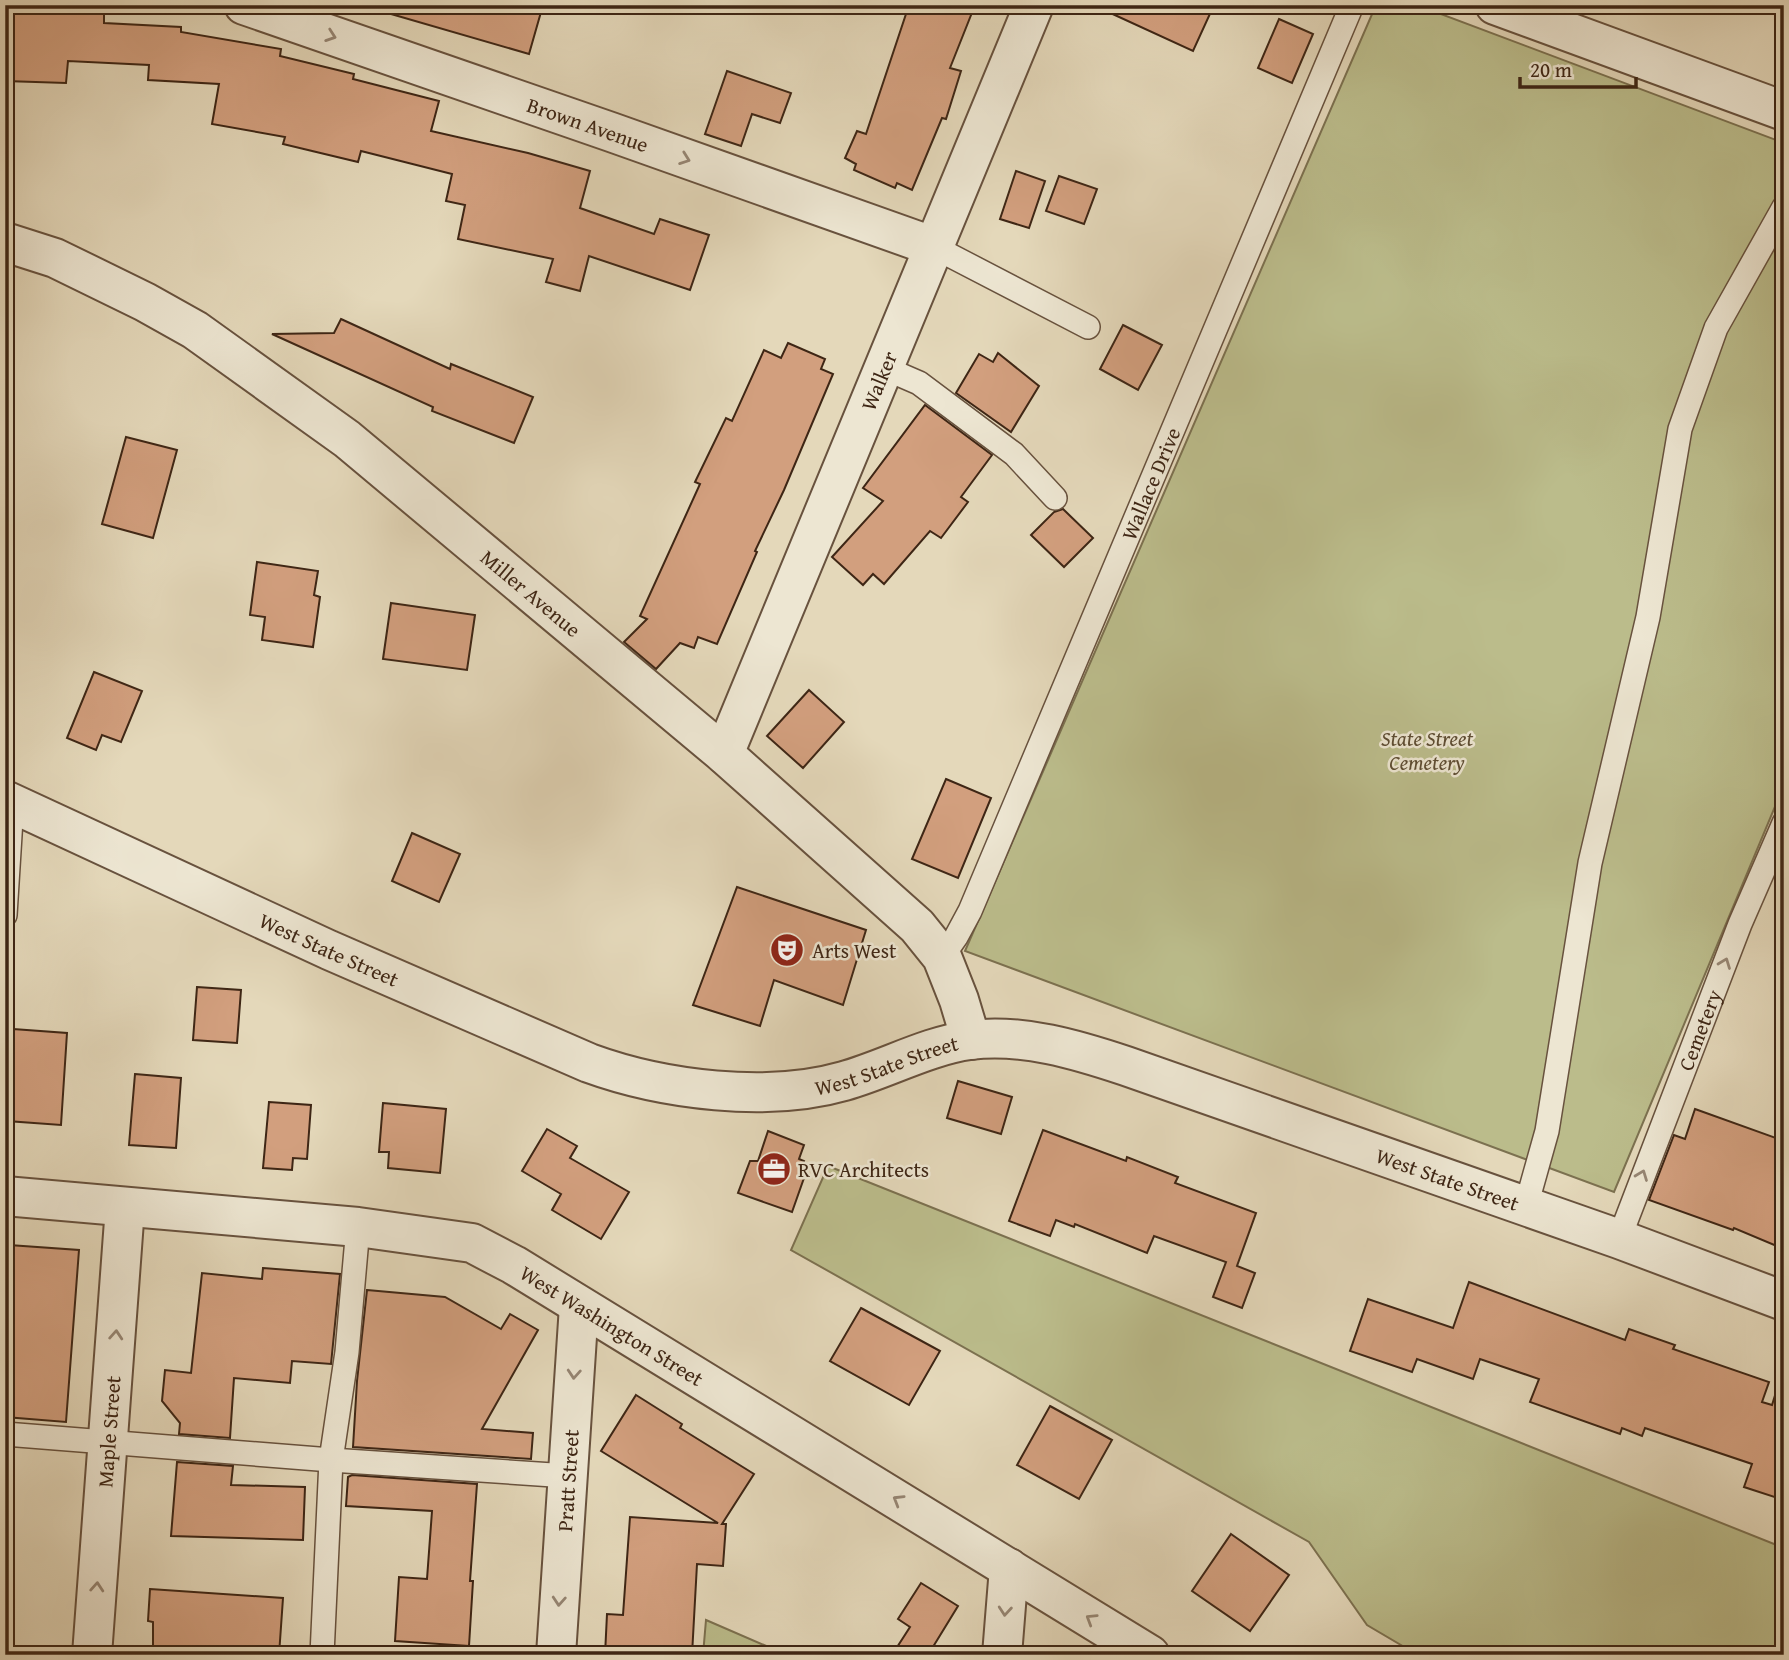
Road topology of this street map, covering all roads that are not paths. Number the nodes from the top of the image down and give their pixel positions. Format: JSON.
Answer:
{"nodes":[{"id":1,"x":244,"y":5,"type":"edge"},
{"id":2,"x":1034,"y":5,"type":"edge"},
{"id":3,"x":1353,"y":5,"type":"edge"},
{"id":4,"x":1495,"y":5,"type":"edge"},
{"id":5,"x":1784,"y":111,"type":"edge"},
{"id":6,"x":1784,"y":207,"type":"edge"},
{"id":7,"x":5,"y":242,"type":"edge"},
{"id":8,"x":932,"y":246,"type":"junction"},
{"id":9,"x":1088,"y":327,"type":"dead end"},
{"id":10,"x":882,"y":367,"type":"junction"},
{"id":11,"x":1055,"y":498,"type":"dead end"},
{"id":12,"x":724,"y":754,"type":"junction"},
{"id":13,"x":9,"y":802,"type":"edge"},
{"id":14,"x":1784,"y":823,"type":"edge"},
{"id":15,"x":5,"y":915,"type":"edge"},
{"id":16,"x":942,"y":957,"type":"junction"},
{"id":17,"x":971,"y":1040,"type":"junction"},
{"id":18,"x":5,"y":1196,"type":"edge"},
{"id":19,"x":1526,"y":1206,"type":"junction"},
{"id":20,"x":125,"y":1208,"type":"junction"},
{"id":21,"x":358,"y":1227,"type":"junction"},
{"id":22,"x":1619,"y":1239,"type":"junction"},
{"id":23,"x":1784,"y":1300,"type":"edge"},
{"id":24,"x":579,"y":1306,"type":"junction"},
{"id":25,"x":5,"y":1434,"type":"edge"},
{"id":26,"x":108,"y":1442,"type":"junction"},
{"id":27,"x":331,"y":1460,"type":"junction"},
{"id":28,"x":568,"y":1476,"type":"junction"},
{"id":29,"x":1009,"y":1568,"type":"junction"},
{"id":30,"x":92,"y":1655,"type":"edge"},
{"id":31,"x":322,"y":1655,"type":"edge"},
{"id":32,"x":556,"y":1655,"type":"edge"},
{"id":33,"x":1002,"y":1655,"type":"edge"},
{"id":34,"x":1150,"y":1655,"type":"edge"}],
"edges":[{"from":1,"to":8,"type":"street","name":"Brown Avenue","one_way":true},
{"from":2,"to":8,"type":"street","name":"Walker"},
{"from":3,"to":16,"type":"lane","name":"Wallace Drive"},
{"from":4,"to":5,"type":"street"},
{"from":6,"to":19,"type":"lane"},
{"from":7,"to":12,"type":"street","name":"Miller Avenue"},
{"from":8,"to":9,"type":"lane"},
{"from":8,"to":10,"type":"street","name":"Walker"},
{"from":10,"to":11,"type":"lane"},
{"from":10,"to":12,"type":"street","name":"Walker"},
{"from":12,"to":16,"type":"street","name":"Miller Avenue"},
{"from":13,"to":15,"type":"lane"},
{"from":13,"to":17,"type":"street","name":"West State Street"},
{"from":22,"to":14,"type":"lane","name":"Cemetery","one_way":true},
{"from":16,"to":17,"type":"street","name":"Miller Avenue"},
{"from":17,"to":19,"type":"street","name":"West State Street"},
{"from":18,"to":20,"type":"street","name":"West Washington Street"},
{"from":19,"to":22,"type":"street","name":"West State Street"},
{"from":20,"to":21,"type":"street","name":"West Washington Street"},
{"from":26,"to":20,"type":"street","name":"Maple Street","one_way":true},
{"from":21,"to":24,"type":"street","name":"West Washington Street"},
{"from":21,"to":27,"type":"lane"},
{"from":22,"to":23,"type":"street","name":"West State Street"},
{"from":24,"to":28,"type":"street","name":"Pratt Street","one_way":true},
{"from":29,"to":24,"type":"street","name":"West Washington Street","one_way":true},
{"from":25,"to":26,"type":"lane"},
{"from":26,"to":27,"type":"lane"},
{"from":30,"to":26,"type":"street","name":"Maple Street","one_way":true},
{"from":27,"to":28,"type":"lane"},
{"from":27,"to":31,"type":"lane"},
{"from":28,"to":32,"type":"street","name":"Pratt Street","one_way":true},
{"from":29,"to":33,"type":"street","one_way":true},
{"from":34,"to":29,"type":"street","name":"West Washington Street","one_way":true}]}
